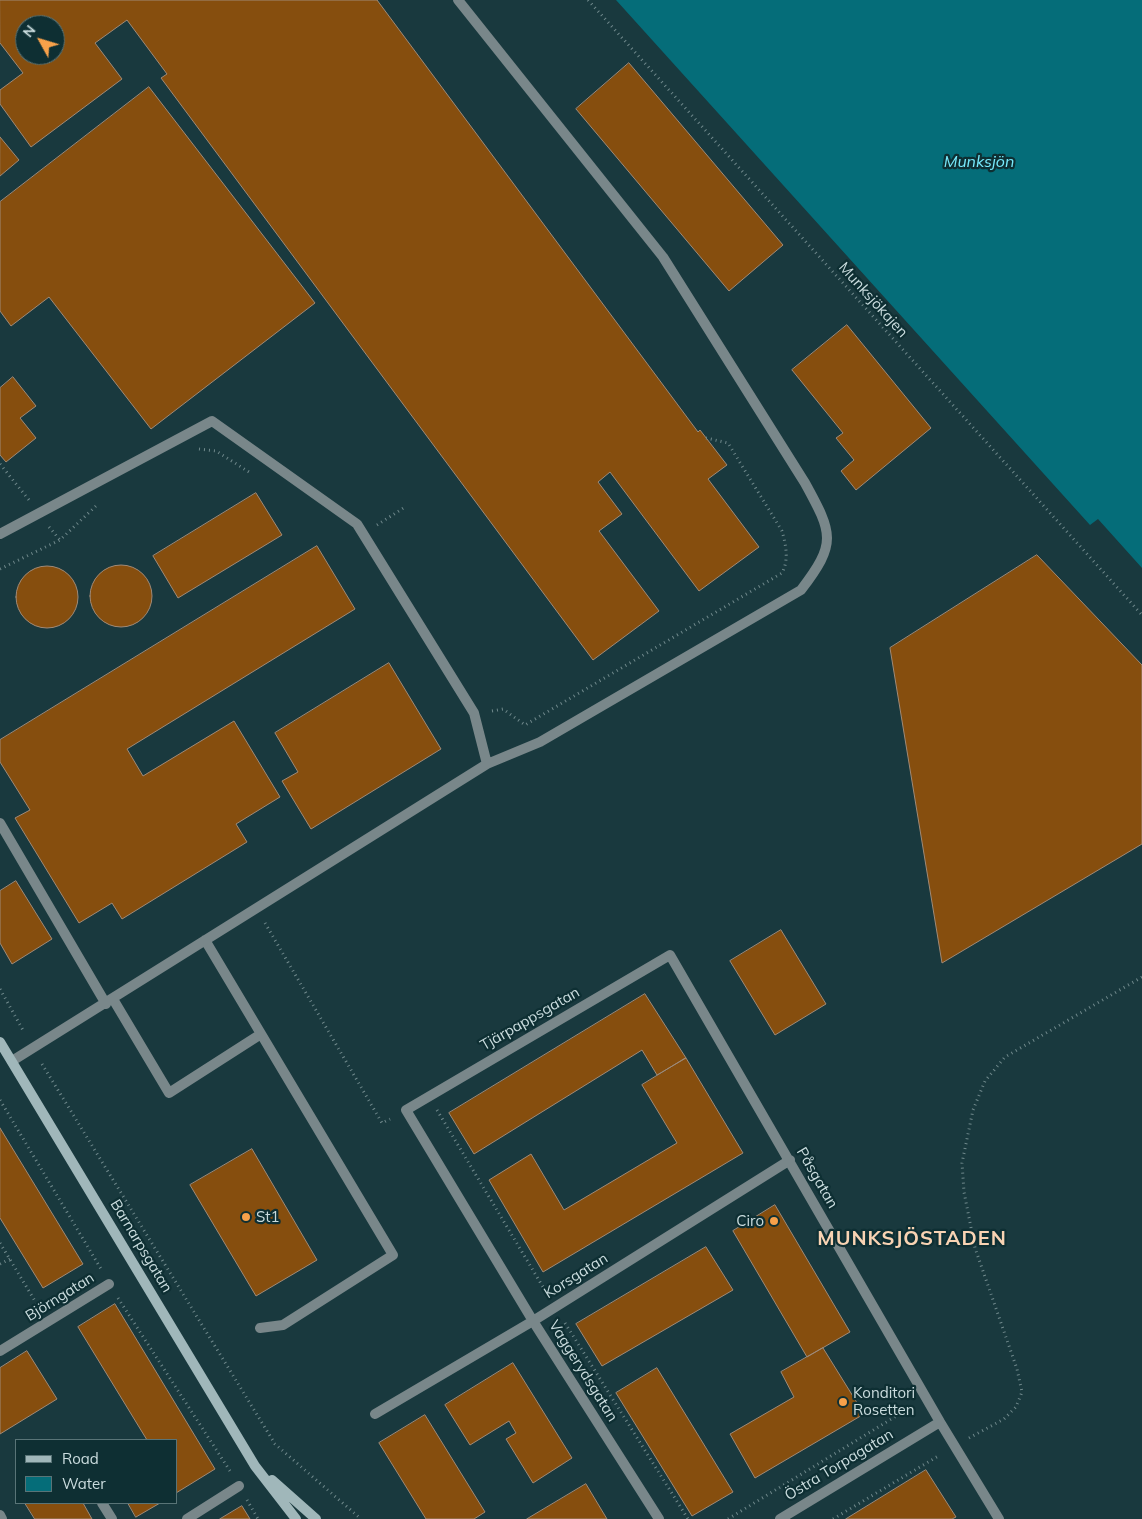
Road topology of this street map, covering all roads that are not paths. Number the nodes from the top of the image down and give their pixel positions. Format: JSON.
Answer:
{"nodes":[{"id":1,"x":458,"y":0,"type":"edge"},
{"id":2,"x":0,"y":534,"type":"edge"},
{"id":3,"x":487,"y":764,"type":"junction"},
{"id":4,"x":0,"y":823,"type":"edge"},
{"id":5,"x":205,"y":940,"type":"junction"},
{"id":6,"x":670,"y":955,"type":"joint"},
{"id":7,"x":109,"y":1001,"type":"junction"},
{"id":8,"x":261,"y":1034,"type":"junction"},
{"id":9,"x":0,"y":1042,"type":"edge"},
{"id":10,"x":12,"y":1062,"type":"junction"},
{"id":11,"x":406,"y":1110,"type":"joint"},
{"id":12,"x":790,"y":1160,"type":"junction"},
{"id":13,"x":109,"y":1284,"type":"road end"},
{"id":14,"x":533,"y":1321,"type":"junction"},
{"id":15,"x":260,"y":1328,"type":"dead end"},
{"id":16,"x":0,"y":1351,"type":"edge"},
{"id":17,"x":375,"y":1414,"type":"dead end"},
{"id":18,"x":940,"y":1422,"type":"junction"},
{"id":19,"x":255,"y":1466,"type":"junction"},
{"id":20,"x":239,"y":1486,"type":"road end"},
{"id":21,"x":103,"y":1504,"type":"edge"},
{"id":22,"x":0,"y":1515,"type":"edge"},
{"id":23,"x":2,"y":1519,"type":"edge"},
{"id":24,"x":112,"y":1519,"type":"edge"},
{"id":25,"x":187,"y":1519,"type":"edge"},
{"id":26,"x":296,"y":1519,"type":"edge"},
{"id":27,"x":316,"y":1519,"type":"edge"},
{"id":28,"x":659,"y":1519,"type":"edge"},
{"id":29,"x":780,"y":1519,"type":"edge"},
{"id":30,"x":999,"y":1519,"type":"edge"}],
"edges":[{"from":1,"to":3,"type":"street"},
{"from":2,"to":3,"type":"street"},
{"from":3,"to":5,"type":"street"},
{"from":4,"to":7,"type":"street"},
{"from":5,"to":7,"type":"street"},
{"from":5,"to":8,"type":"street"},
{"from":6,"to":11,"type":"street","name":"Tjärpappsgatan"},
{"from":6,"to":12,"type":"street","name":"Påsgatan"},
{"from":7,"to":8,"type":"street"},
{"from":7,"to":10,"type":"street"},
{"from":8,"to":15,"type":"street"},
{"from":9,"to":10,"type":"main road","name":"Barnarpsgatan"},
{"from":10,"to":19,"type":"main road","name":"Barnarpsgatan"},
{"from":11,"to":14,"type":"street","name":"Vaggerydsgatan"},
{"from":12,"to":14,"type":"street","name":"Korsgatan"},
{"from":12,"to":18,"type":"street","name":"Påsgatan"},
{"from":13,"to":16,"type":"street","name":"Björngatan"},
{"from":14,"to":17,"type":"street","name":"Korsgatan"},
{"from":14,"to":28,"type":"street","name":"Vaggerydsgatan"},
{"from":18,"to":29,"type":"street","name":"Östra Torpagatan"},
{"from":18,"to":30,"type":"street","name":"Påsgatan"},
{"from":19,"to":26,"type":"main road","name":"Barnarpsgatan"},
{"from":19,"to":27,"type":"main road","name":"Barnarpsgatan"},
{"from":20,"to":25,"type":"street"},
{"from":21,"to":24,"type":"street"},
{"from":22,"to":23,"type":"street"}]}
